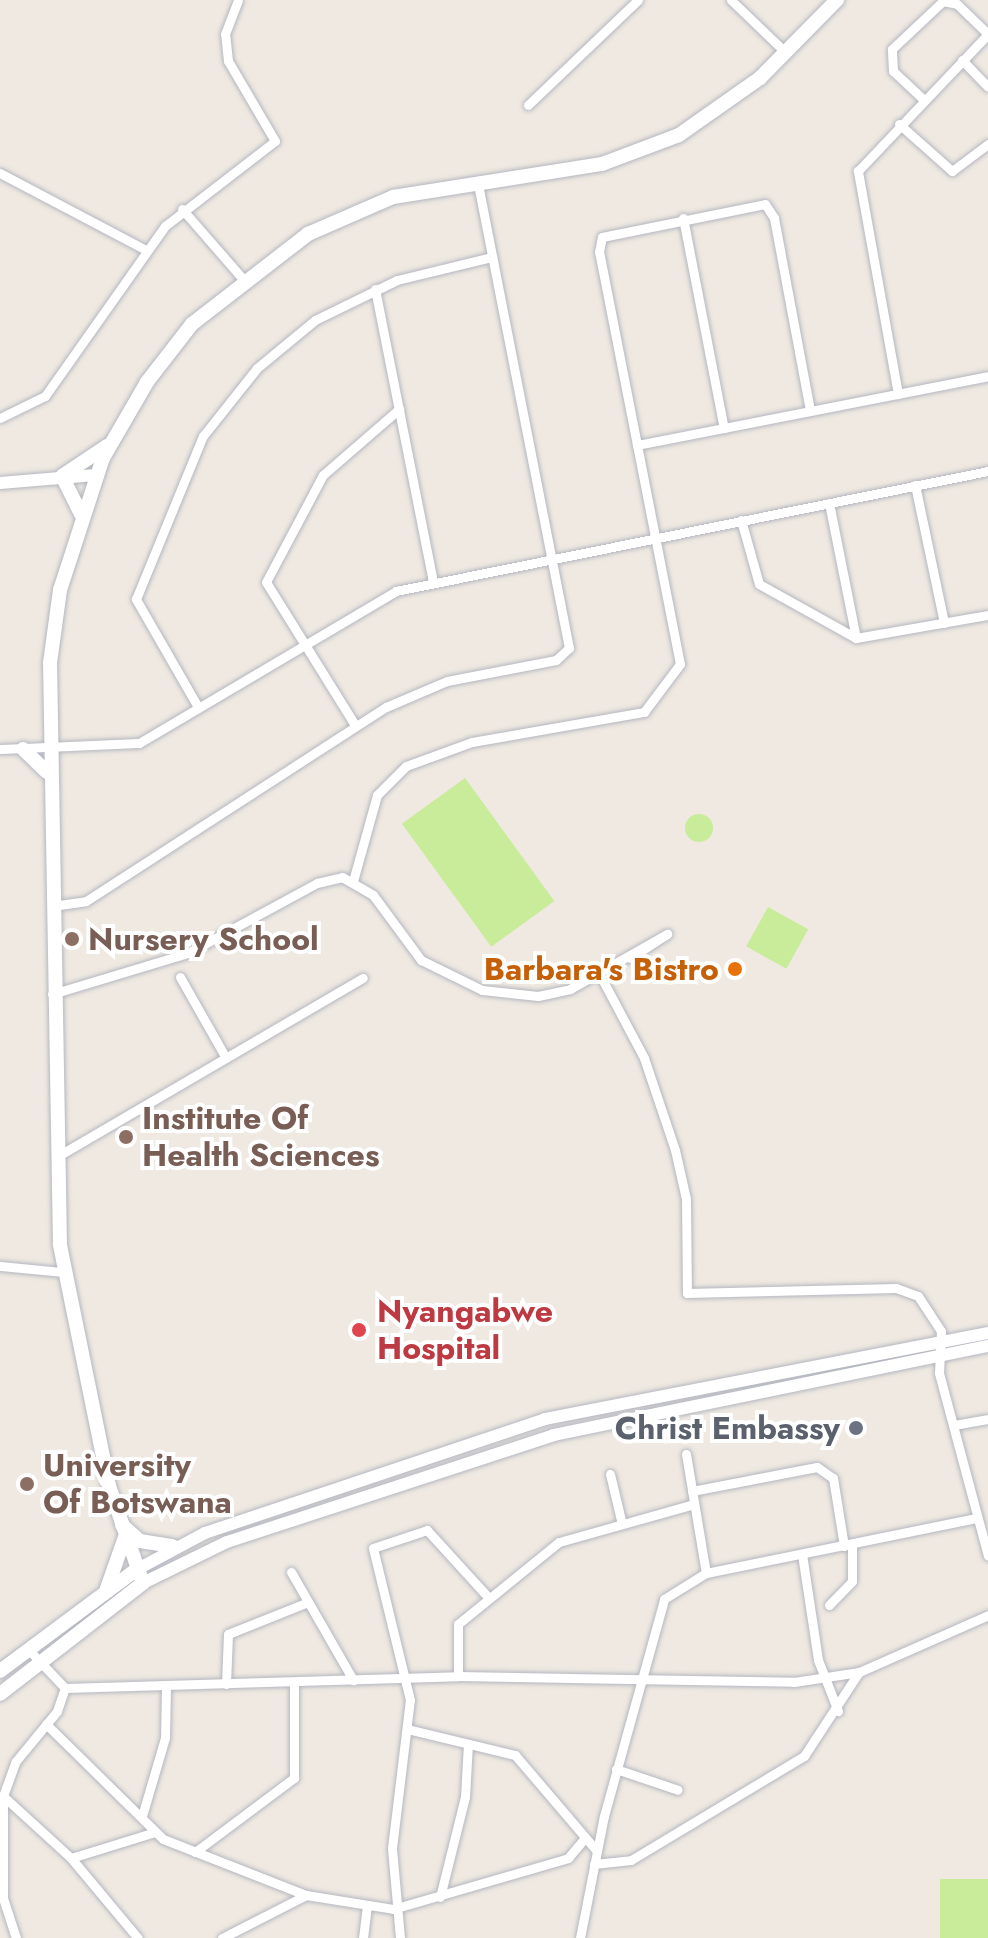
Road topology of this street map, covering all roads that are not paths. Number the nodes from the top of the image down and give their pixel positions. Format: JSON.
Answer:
{"nodes":[{"id":1,"x":238,"y":0,"type":"edge"},
{"id":2,"x":638,"y":0,"type":"edge"},
{"id":3,"x":731,"y":0,"type":"edge"},
{"id":4,"x":837,"y":0,"type":"edge"},
{"id":5,"x":988,"y":34,"type":"edge"},
{"id":6,"x":786,"y":53,"type":"junction"},
{"id":7,"x":962,"y":60,"type":"junction"},
{"id":8,"x":988,"y":87,"type":"edge"},
{"id":9,"x":924,"y":100,"type":"junction"},
{"id":10,"x":528,"y":105,"type":"dead end"},
{"id":11,"x":899,"y":124,"type":"junction"},
{"id":12,"x":988,"y":144,"type":"edge"},
{"id":13,"x":0,"y":173,"type":"edge"},
{"id":14,"x":477,"y":181,"type":"junction"},
{"id":15,"x":182,"y":209,"type":"junction"},
{"id":16,"x":683,"y":218,"type":"junction"},
{"id":17,"x":144,"y":249,"type":"junction"},
{"id":18,"x":492,"y":257,"type":"junction"},
{"id":19,"x":242,"y":278,"type":"junction"},
{"id":20,"x":375,"y":289,"type":"junction"},
{"id":21,"x":988,"y":376,"type":"edge"},
{"id":22,"x":898,"y":394,"type":"junction"},
{"id":23,"x":399,"y":409,"type":"junction"},
{"id":24,"x":810,"y":411,"type":"junction"},
{"id":25,"x":0,"y":418,"type":"edge"},
{"id":26,"x":724,"y":428,"type":"junction"},
{"id":27,"x":113,"y":440,"type":"junction"},
{"id":28,"x":637,"y":445,"type":"junction"},
{"id":29,"x":988,"y":471,"type":"edge"},
{"id":30,"x":96,"y":475,"type":"junction"},
{"id":31,"x":62,"y":476,"type":"junction"},
{"id":32,"x":0,"y":483,"type":"edge"},
{"id":33,"x":915,"y":485,"type":"junction"},
{"id":34,"x":829,"y":503,"type":"junction"},
{"id":35,"x":81,"y":514,"type":"junction"},
{"id":36,"x":741,"y":520,"type":"junction"},
{"id":37,"x":655,"y":537,"type":"junction"},
{"id":38,"x":553,"y":557,"type":"junction"},
{"id":39,"x":433,"y":581,"type":"junction"},
{"id":40,"x":988,"y":615,"type":"edge"},
{"id":41,"x":944,"y":623,"type":"junction"},
{"id":42,"x":856,"y":638,"type":"junction"},
{"id":43,"x":299,"y":642,"type":"junction"},
{"id":44,"x":198,"y":707,"type":"junction"},
{"id":45,"x":355,"y":725,"type":"junction"},
{"id":46,"x":0,"y":749,"type":"edge"},
{"id":47,"x":23,"y":749,"type":"junction"},
{"id":48,"x":47,"y":749,"type":"junction"},
{"id":49,"x":47,"y":773,"type":"junction"},
{"id":50,"x":353,"y":881,"type":"junction"},
{"id":51,"x":50,"y":906,"type":"junction"},
{"id":52,"x":630,"y":958,"type":"dead end"},
{"id":53,"x":180,"y":977,"type":"dead end"},
{"id":54,"x":601,"y":977,"type":"junction"},
{"id":55,"x":363,"y":978,"type":"dead end"},
{"id":56,"x":52,"y":994,"type":"junction"},
{"id":57,"x":226,"y":1058,"type":"junction"},
{"id":58,"x":58,"y":1156,"type":"junction"},
{"id":59,"x":0,"y":1266,"type":"edge"},
{"id":60,"x":62,"y":1272,"type":"junction"},
{"id":61,"x":988,"y":1333,"type":"edge"},
{"id":62,"x":988,"y":1346,"type":"edge"},
{"id":63,"x":942,"y":1348,"type":"junction"},
{"id":64,"x":988,"y":1419,"type":"edge"},
{"id":65,"x":954,"y":1425,"type":"junction"},
{"id":66,"x":686,"y":1454,"type":"dead end"},
{"id":67,"x":610,"y":1474,"type":"dead end"},
{"id":68,"x":692,"y":1491,"type":"junction"},
{"id":69,"x":694,"y":1504,"type":"junction"},
{"id":70,"x":977,"y":1518,"type":"junction"},
{"id":71,"x":621,"y":1520,"type":"junction"},
{"id":72,"x":119,"y":1522,"type":"junction"},
{"id":73,"x":125,"y":1537,"type":"junction"},
{"id":74,"x":986,"y":1538,"type":"edge"},
{"id":75,"x":848,"y":1545,"type":"junction"},
{"id":76,"x":173,"y":1546,"type":"junction"},
{"id":77,"x":802,"y":1554,"type":"junction"},
{"id":78,"x":988,"y":1556,"type":"edge"},
{"id":79,"x":291,"y":1572,"type":"dead end"},
{"id":80,"x":706,"y":1573,"type":"junction"},
{"id":81,"x":140,"y":1576,"type":"junction"},
{"id":82,"x":104,"y":1595,"type":"junction"},
{"id":83,"x":488,"y":1597,"type":"junction"},
{"id":84,"x":308,"y":1602,"type":"junction"},
{"id":85,"x":829,"y":1605,"type":"dead end"},
{"id":86,"x":988,"y":1615,"type":"edge"},
{"id":87,"x":27,"y":1648,"type":"junction"},
{"id":88,"x":39,"y":1662,"type":"junction"},
{"id":89,"x":0,"y":1671,"type":"edge"},
{"id":90,"x":859,"y":1672,"type":"junction"},
{"id":91,"x":458,"y":1676,"type":"junction"},
{"id":92,"x":407,"y":1678,"type":"junction"},
{"id":93,"x":640,"y":1678,"type":"junction"},
{"id":94,"x":824,"y":1679,"type":"junction"},
{"id":95,"x":353,"y":1680,"type":"junction"},
{"id":96,"x":294,"y":1682,"type":"junction"},
{"id":97,"x":226,"y":1684,"type":"junction"},
{"id":98,"x":166,"y":1687,"type":"junction"},
{"id":99,"x":65,"y":1688,"type":"junction"},
{"id":100,"x":0,"y":1694,"type":"edge"},
{"id":101,"x":838,"y":1711,"type":"junction"},
{"id":102,"x":46,"y":1724,"type":"junction"},
{"id":103,"x":411,"y":1730,"type":"junction"},
{"id":104,"x":468,"y":1744,"type":"junction"},
{"id":105,"x":616,"y":1769,"type":"junction"},
{"id":106,"x":678,"y":1790,"type":"dead end"},
{"id":107,"x":3,"y":1796,"type":"junction"},
{"id":108,"x":142,"y":1816,"type":"junction"},
{"id":109,"x":155,"y":1832,"type":"junction"},
{"id":110,"x":585,"y":1838,"type":"junction"},
{"id":111,"x":596,"y":1850,"type":"junction"},
{"id":112,"x":195,"y":1852,"type":"junction"},
{"id":113,"x":71,"y":1858,"type":"junction"},
{"id":114,"x":594,"y":1864,"type":"junction"},
{"id":115,"x":306,"y":1895,"type":"junction"},
{"id":116,"x":440,"y":1897,"type":"junction"},
{"id":117,"x":367,"y":1907,"type":"junction"},
{"id":118,"x":393,"y":1909,"type":"junction"},
{"id":119,"x":16,"y":1938,"type":"edge"},
{"id":120,"x":138,"y":1938,"type":"edge"},
{"id":121,"x":222,"y":1938,"type":"edge"},
{"id":122,"x":363,"y":1938,"type":"edge"},
{"id":123,"x":400,"y":1938,"type":"edge"},
{"id":124,"x":580,"y":1938,"type":"edge"}],
"edges":[{"from":1,"to":15,"type":"street"},
{"from":2,"to":10,"type":"street"},
{"from":3,"to":6,"type":"street"},
{"from":4,"to":6,"type":"main road"},
{"from":5,"to":7,"type":"street"},
{"from":5,"to":9,"type":"street"},
{"from":6,"to":14,"type":"main road"},
{"from":7,"to":8,"type":"street"},
{"from":7,"to":9,"type":"street"},
{"from":9,"to":11,"type":"street"},
{"from":11,"to":12,"type":"street"},
{"from":11,"to":22,"type":"street"},
{"from":13,"to":17,"type":"street"},
{"from":14,"to":18,"type":"street"},
{"from":14,"to":19,"type":"main road"},
{"from":15,"to":17,"type":"street"},
{"from":15,"to":19,"type":"street"},
{"from":16,"to":24,"type":"street"},
{"from":16,"to":26,"type":"street"},
{"from":16,"to":28,"type":"street"},
{"from":17,"to":25,"type":"street"},
{"from":18,"to":20,"type":"street"},
{"from":18,"to":38,"type":"street"},
{"from":19,"to":27,"type":"main road"},
{"from":20,"to":23,"type":"street"},
{"from":20,"to":44,"type":"street"},
{"from":21,"to":22,"type":"street"},
{"from":22,"to":24,"type":"street"},
{"from":23,"to":39,"type":"street"},
{"from":23,"to":43,"type":"street"},
{"from":24,"to":26,"type":"street"},
{"from":26,"to":28,"type":"street"},
{"from":27,"to":30,"type":"main road"},
{"from":27,"to":31,"type":"main road"},
{"from":28,"to":37,"type":"street"},
{"from":29,"to":33,"type":"street"},
{"from":30,"to":31,"type":"street"},
{"from":30,"to":35,"type":"main road"},
{"from":31,"to":32,"type":"street"},
{"from":31,"to":35,"type":"main road"},
{"from":33,"to":34,"type":"street"},
{"from":33,"to":41,"type":"street"},
{"from":34,"to":36,"type":"street"},
{"from":34,"to":42,"type":"street"},
{"from":35,"to":48,"type":"main road"},
{"from":36,"to":37,"type":"street"},
{"from":36,"to":42,"type":"street"},
{"from":37,"to":38,"type":"street"},
{"from":37,"to":50,"type":"street"},
{"from":38,"to":39,"type":"street"},
{"from":38,"to":45,"type":"street"},
{"from":39,"to":43,"type":"street"},
{"from":40,"to":41,"type":"street"},
{"from":41,"to":42,"type":"street"},
{"from":43,"to":44,"type":"street"},
{"from":43,"to":45,"type":"street"},
{"from":44,"to":48,"type":"street"},
{"from":45,"to":51,"type":"street"},
{"from":46,"to":47,"type":"street"},
{"from":47,"to":48,"type":"street"},
{"from":47,"to":49,"type":"main road"},
{"from":48,"to":49,"type":"main road"},
{"from":49,"to":51,"type":"main road"},
{"from":50,"to":54,"type":"street"},
{"from":50,"to":56,"type":"street"},
{"from":51,"to":56,"type":"main road"},
{"from":52,"to":54,"type":"street"},
{"from":53,"to":57,"type":"street"},
{"from":54,"to":63,"type":"street"},
{"from":55,"to":57,"type":"street"},
{"from":56,"to":58,"type":"main road"},
{"from":57,"to":58,"type":"street"},
{"from":58,"to":60,"type":"main road"},
{"from":59,"to":60,"type":"street"},
{"from":60,"to":72,"type":"main road"},
{"from":61,"to":63,"type":"street"},
{"from":62,"to":63,"type":"street"},
{"from":63,"to":65,"type":"street"},
{"from":63,"to":76,"type":"street"},
{"from":63,"to":81,"type":"street"},
{"from":64,"to":65,"type":"street"},
{"from":65,"to":70,"type":"street"},
{"from":66,"to":68,"type":"street"},
{"from":67,"to":71,"type":"street"},
{"from":68,"to":69,"type":"street"},
{"from":68,"to":75,"type":"street"},
{"from":69,"to":71,"type":"street"},
{"from":69,"to":80,"type":"street"},
{"from":70,"to":74,"type":"street"},
{"from":70,"to":75,"type":"street"},
{"from":71,"to":83,"type":"street"},
{"from":72,"to":73,"type":"main road"},
{"from":72,"to":76,"type":"main road"},
{"from":73,"to":81,"type":"main road"},
{"from":73,"to":82,"type":"main road"},
{"from":74,"to":78,"type":"street"},
{"from":75,"to":77,"type":"street"},
{"from":75,"to":85,"type":"street"},
{"from":76,"to":81,"type":"street"},
{"from":77,"to":80,"type":"street"},
{"from":77,"to":94,"type":"street"},
{"from":79,"to":84,"type":"street"},
{"from":80,"to":93,"type":"street"},
{"from":81,"to":82,"type":"main road"},
{"from":81,"to":88,"type":"main road"},
{"from":82,"to":87,"type":"main road"},
{"from":83,"to":91,"type":"street"},
{"from":83,"to":92,"type":"street"},
{"from":84,"to":95,"type":"street"},
{"from":84,"to":97,"type":"street"},
{"from":86,"to":90,"type":"street"},
{"from":87,"to":88,"type":"street"},
{"from":87,"to":89,"type":"main road"},
{"from":88,"to":99,"type":"street"},
{"from":88,"to":100,"type":"main road"},
{"from":90,"to":94,"type":"street"},
{"from":90,"to":101,"type":"street"},
{"from":91,"to":92,"type":"street"},
{"from":91,"to":93,"type":"street"},
{"from":92,"to":95,"type":"street"},
{"from":92,"to":103,"type":"street"},
{"from":93,"to":94,"type":"street"},
{"from":93,"to":105,"type":"street"},
{"from":94,"to":101,"type":"street"},
{"from":95,"to":96,"type":"street"},
{"from":96,"to":97,"type":"street"},
{"from":96,"to":112,"type":"street"},
{"from":97,"to":98,"type":"street"},
{"from":98,"to":99,"type":"street"},
{"from":98,"to":108,"type":"street"},
{"from":99,"to":102,"type":"street"},
{"from":101,"to":114,"type":"street"},
{"from":102,"to":107,"type":"street"},
{"from":102,"to":108,"type":"street"},
{"from":103,"to":104,"type":"street"},
{"from":103,"to":118,"type":"street"},
{"from":104,"to":110,"type":"street"},
{"from":104,"to":116,"type":"street"},
{"from":105,"to":106,"type":"street"},
{"from":105,"to":111,"type":"street"},
{"from":107,"to":113,"type":"street"},
{"from":107,"to":119,"type":"street"},
{"from":108,"to":109,"type":"street"},
{"from":109,"to":112,"type":"street"},
{"from":109,"to":113,"type":"street"},
{"from":110,"to":111,"type":"street"},
{"from":110,"to":116,"type":"street"},
{"from":111,"to":114,"type":"street"},
{"from":112,"to":115,"type":"street"},
{"from":113,"to":120,"type":"street"},
{"from":114,"to":124,"type":"street"},
{"from":115,"to":117,"type":"street"},
{"from":115,"to":121,"type":"street"},
{"from":116,"to":118,"type":"street"},
{"from":117,"to":118,"type":"street"},
{"from":117,"to":122,"type":"street"},
{"from":118,"to":123,"type":"street"}]}
